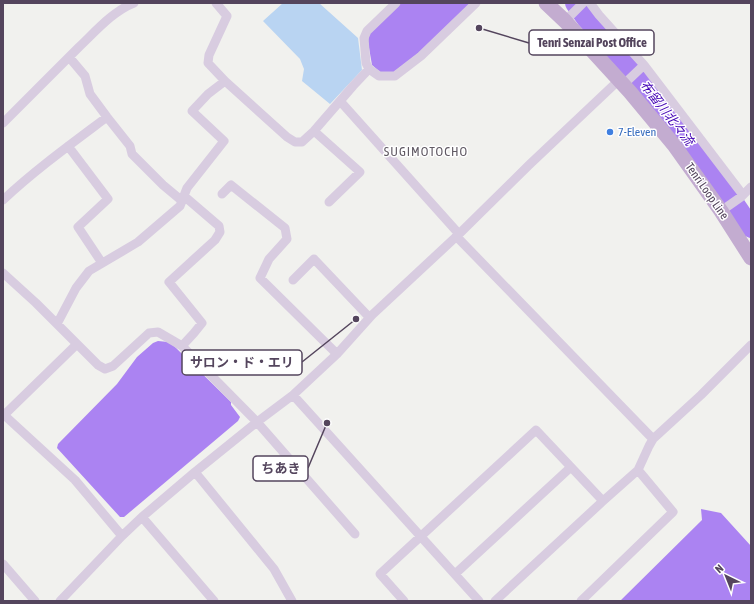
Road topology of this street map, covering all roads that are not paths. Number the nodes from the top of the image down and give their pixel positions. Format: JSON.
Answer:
{"nodes":[{"id":1,"x":134,"y":3,"type":"edge"},
{"id":2,"x":216,"y":3,"type":"edge"},
{"id":3,"x":396,"y":3,"type":"edge"},
{"id":4,"x":476,"y":3,"type":"edge"},
{"id":5,"x":546,"y":3,"type":"edge"},
{"id":6,"x":582,"y":3,"type":"edge"},
{"id":7,"x":590,"y":3,"type":"edge"},
{"id":8,"x":565,"y":21,"type":"junction"},
{"id":9,"x":69,"y":57,"type":"junction"},
{"id":10,"x":644,"y":65,"type":"junction"},
{"id":11,"x":369,"y":69,"type":"junction"},
{"id":12,"x":225,"y":81,"type":"junction"},
{"id":13,"x":621,"y":82,"type":"junction"},
{"id":14,"x":340,"y":101,"type":"junction"},
{"id":15,"x":107,"y":118,"type":"junction"},
{"id":16,"x":3,"y":123,"type":"edge"},
{"id":17,"x":314,"y":131,"type":"junction"},
{"id":18,"x":68,"y":146,"type":"junction"},
{"id":19,"x":748,"y":192,"type":"edge"},
{"id":20,"x":222,"y":194,"type":"dead end"},
{"id":21,"x":183,"y":198,"type":"junction"},
{"id":22,"x":3,"y":200,"type":"edge"},
{"id":23,"x":329,"y":202,"type":"dead end"},
{"id":24,"x":721,"y":210,"type":"junction"},
{"id":25,"x":457,"y":235,"type":"junction"},
{"id":26,"x":751,"y":258,"type":"edge"},
{"id":27,"x":102,"y":263,"type":"junction"},
{"id":28,"x":3,"y":272,"type":"edge"},
{"id":29,"x":293,"y":280,"type":"dead end"},
{"id":30,"x":370,"y":318,"type":"junction"},
{"id":31,"x":57,"y":324,"type":"junction"},
{"id":32,"x":77,"y":344,"type":"junction"},
{"id":33,"x":751,"y":345,"type":"edge"},
{"id":34,"x":182,"y":346,"type":"junction"},
{"id":35,"x":337,"y":354,"type":"junction"},
{"id":36,"x":293,"y":396,"type":"junction"},
{"id":37,"x":3,"y":415,"type":"edge"},
{"id":38,"x":257,"y":422,"type":"junction"},
{"id":39,"x":653,"y":439,"type":"junction"},
{"id":40,"x":571,"y":467,"type":"junction"},
{"id":41,"x":638,"y":470,"type":"junction"},
{"id":42,"x":195,"y":472,"type":"junction"},
{"id":43,"x":603,"y":501,"type":"junction"},
{"id":44,"x":142,"y":517,"type":"junction"},
{"id":45,"x":355,"y":534,"type":"dead end"},
{"id":46,"x":122,"y":536,"type":"junction"},
{"id":47,"x":420,"y":537,"type":"junction"},
{"id":48,"x":3,"y":564,"type":"edge"},
{"id":49,"x":455,"y":574,"type":"junction"},
{"id":50,"x":35,"y":601,"type":"edge"},
{"id":51,"x":60,"y":601,"type":"edge"},
{"id":52,"x":214,"y":601,"type":"edge"},
{"id":53,"x":292,"y":601,"type":"edge"},
{"id":54,"x":404,"y":601,"type":"edge"},
{"id":55,"x":479,"y":601,"type":"edge"},
{"id":56,"x":495,"y":601,"type":"edge"},
{"id":57,"x":581,"y":601,"type":"edge"}],
"edges":[{"from":1,"to":9,"type":"street"},
{"from":2,"to":12,"type":"street"},
{"from":3,"to":11,"type":"street"},
{"from":4,"to":11,"type":"street"},
{"from":5,"to":8,"type":"main road","name":"Tenri Loop Line"},
{"from":6,"to":8,"type":"street"},
{"from":7,"to":10,"type":"street"},
{"from":8,"to":13,"type":"main road","name":"Tenri Loop Line"},
{"from":9,"to":15,"type":"street"},
{"from":9,"to":16,"type":"street"},
{"from":10,"to":13,"type":"street"},
{"from":10,"to":19,"type":"street"},
{"from":11,"to":14,"type":"street"},
{"from":12,"to":17,"type":"street"},
{"from":12,"to":21,"type":"street"},
{"from":13,"to":24,"type":"main road","name":"Tenri Loop Line"},
{"from":13,"to":25,"type":"street"},
{"from":14,"to":17,"type":"street"},
{"from":14,"to":25,"type":"street"},
{"from":15,"to":18,"type":"street"},
{"from":15,"to":21,"type":"street"},
{"from":17,"to":23,"type":"street"},
{"from":18,"to":22,"type":"street"},
{"from":18,"to":27,"type":"street"},
{"from":19,"to":24,"type":"street"},
{"from":20,"to":35,"type":"street"},
{"from":21,"to":27,"type":"street"},
{"from":21,"to":34,"type":"street"},
{"from":24,"to":26,"type":"main road","name":"Tenri Loop Line"},
{"from":25,"to":30,"type":"street"},
{"from":25,"to":39,"type":"street"},
{"from":27,"to":31,"type":"street"},
{"from":28,"to":31,"type":"street"},
{"from":29,"to":30,"type":"street"},
{"from":30,"to":35,"type":"street"},
{"from":31,"to":32,"type":"street"},
{"from":32,"to":34,"type":"street"},
{"from":32,"to":37,"type":"street"},
{"from":33,"to":39,"type":"street"},
{"from":34,"to":38,"type":"street"},
{"from":35,"to":36,"type":"street"},
{"from":36,"to":38,"type":"street"},
{"from":36,"to":47,"type":"street"},
{"from":37,"to":46,"type":"street"},
{"from":38,"to":42,"type":"street"},
{"from":38,"to":45,"type":"street"},
{"from":39,"to":41,"type":"street"},
{"from":40,"to":43,"type":"street"},
{"from":40,"to":47,"type":"street"},
{"from":40,"to":49,"type":"street"},
{"from":41,"to":43,"type":"street"},
{"from":41,"to":57,"type":"street"},
{"from":42,"to":44,"type":"street"},
{"from":42,"to":53,"type":"street"},
{"from":43,"to":56,"type":"street"},
{"from":44,"to":46,"type":"street"},
{"from":44,"to":52,"type":"street"},
{"from":46,"to":51,"type":"street"},
{"from":47,"to":49,"type":"street"},
{"from":47,"to":54,"type":"street"},
{"from":48,"to":50,"type":"street"},
{"from":49,"to":55,"type":"street"}]}
